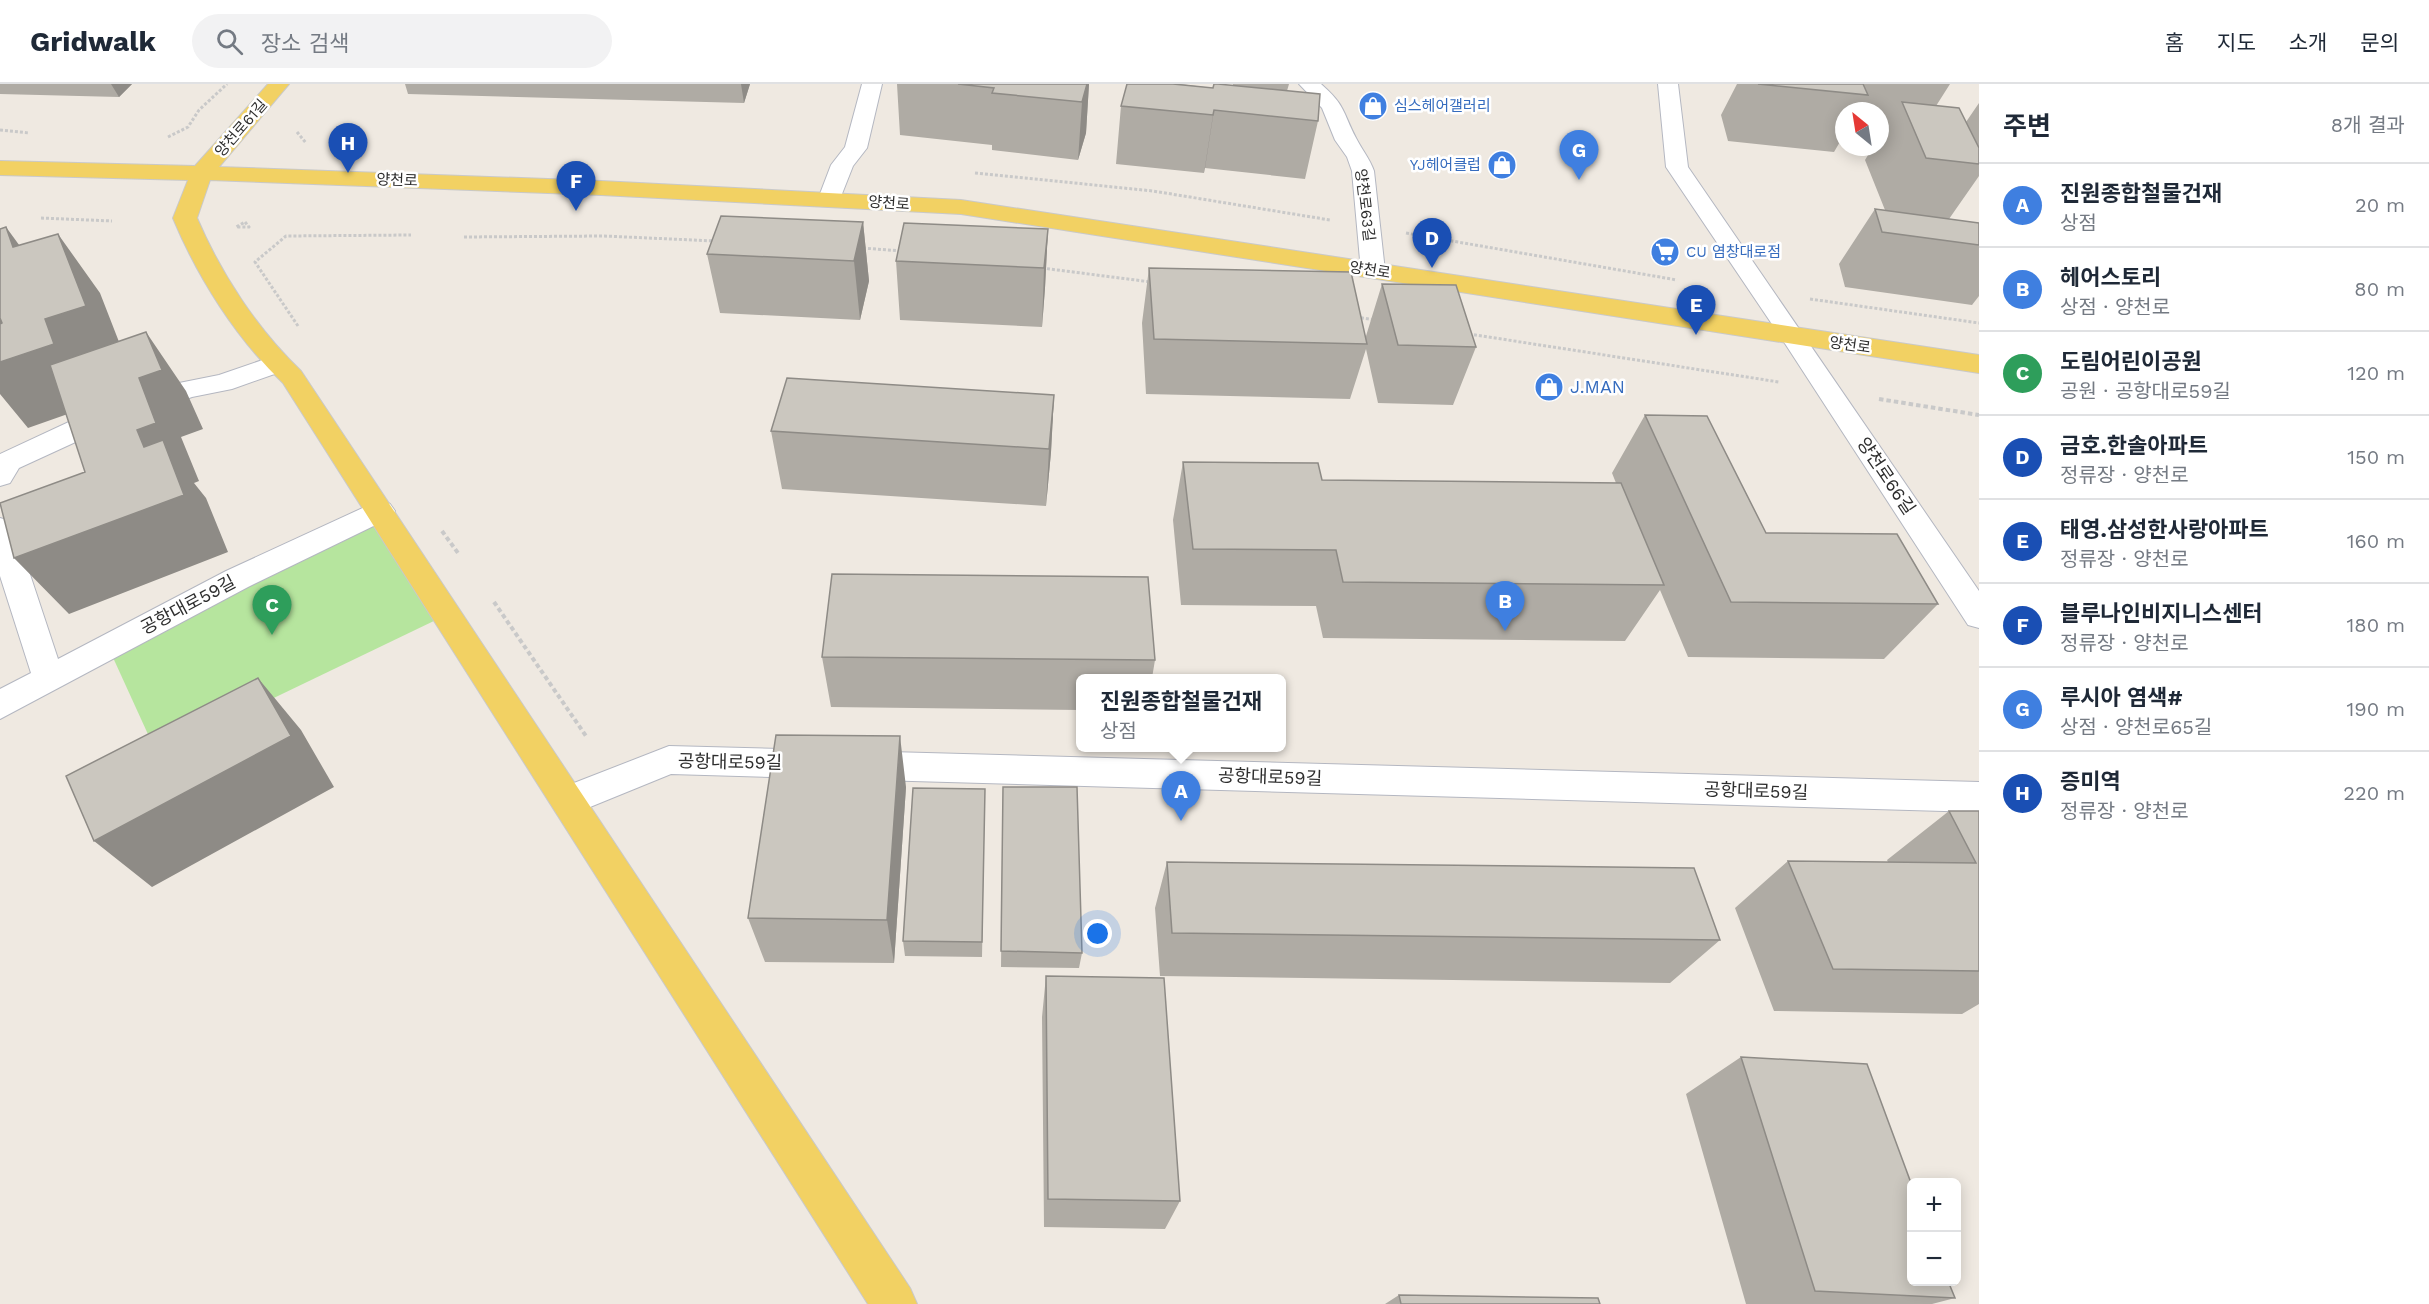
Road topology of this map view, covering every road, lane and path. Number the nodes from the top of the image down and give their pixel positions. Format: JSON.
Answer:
{"nodes":[{"id":1,"x":227,"y":84,"type":"edge"},
{"id":2,"x":279,"y":84,"type":"edge"},
{"id":3,"x":872,"y":84,"type":"edge"},
{"id":4,"x":1310,"y":84,"type":"edge"},
{"id":5,"x":1668,"y":84,"type":"edge"},
{"id":6,"x":0,"y":130,"type":"edge"},
{"id":7,"x":36,"y":133,"type":"dead end"},
{"id":8,"x":161,"y":139,"type":"dead end"},
{"id":9,"x":0,"y":168,"type":"edge"},
{"id":10,"x":202,"y":172,"type":"junction"},
{"id":11,"x":967,"y":172,"type":"dead end"},
{"id":12,"x":830,"y":199,"type":"junction"},
{"id":13,"x":41,"y":218,"type":"dead end"},
{"id":14,"x":112,"y":221,"type":"dead end"},
{"id":15,"x":1334,"y":221,"type":"dead end"},
{"id":16,"x":1400,"y":232,"type":"dead end"},
{"id":17,"x":411,"y":235,"type":"dead end"},
{"id":18,"x":464,"y":237,"type":"dead end"},
{"id":19,"x":720,"y":241,"type":"edge"},
{"id":20,"x":859,"y":248,"type":"edge"},
{"id":21,"x":905,"y":252,"type":"edge"},
{"id":22,"x":1032,"y":267,"type":"edge"},
{"id":23,"x":1373,"y":271,"type":"junction"},
{"id":24,"x":1678,"y":280,"type":"dead end"},
{"id":25,"x":1158,"y":283,"type":"edge"},
{"id":26,"x":1804,"y":298,"type":"dead end"},
{"id":27,"x":1353,"y":316,"type":"edge"},
{"id":28,"x":1387,"y":322,"type":"edge"},
{"id":29,"x":1979,"y":323,"type":"edge"},
{"id":30,"x":1469,"y":334,"type":"edge"},
{"id":31,"x":304,"y":335,"type":"dead end"},
{"id":32,"x":1794,"y":337,"type":"junction"},
{"id":33,"x":277,"y":364,"type":"junction"},
{"id":34,"x":1979,"y":364,"type":"edge"},
{"id":35,"x":1783,"y":382,"type":"dead end"},
{"id":36,"x":1874,"y":398,"type":"dead end"},
{"id":37,"x":1979,"y":415,"type":"edge"},
{"id":38,"x":0,"y":476,"type":"edge"},
{"id":39,"x":380,"y":511,"type":"junction"},
{"id":40,"x":0,"y":529,"type":"edge"},
{"id":41,"x":494,"y":602,"type":"dead end"},
{"id":42,"x":1979,"y":616,"type":"edge"},
{"id":43,"x":49,"y":679,"type":"junction"},
{"id":44,"x":0,"y":705,"type":"edge"},
{"id":45,"x":586,"y":736,"type":"dead end"},
{"id":46,"x":1979,"y":797,"type":"edge"},
{"id":47,"x":568,"y":801,"type":"junction"},
{"id":48,"x":894,"y":1304,"type":"edge"}],
"edges":[{"from":1,"to":8,"type":"path"},
{"from":2,"to":10,"type":"main road","name":"양천로61길"},
{"from":3,"to":12,"type":"street"},
{"from":4,"to":23,"type":"street","name":"양천로63길"},
{"from":5,"to":32,"type":"street","name":"양천로66길"},
{"from":6,"to":7,"type":"path"},
{"from":9,"to":10,"type":"main road","name":"양천로"},
{"from":10,"to":12,"type":"main road","name":"양천로"},
{"from":10,"to":33,"type":"main road"},
{"from":11,"to":15,"type":"path"},
{"from":12,"to":23,"type":"main road","name":"양천로"},
{"from":13,"to":14,"type":"path"},
{"from":16,"to":24,"type":"path"},
{"from":17,"to":31,"type":"path"},
{"from":18,"to":19,"type":"path"},
{"from":20,"to":21,"type":"path"},
{"from":22,"to":25,"type":"path"},
{"from":23,"to":32,"type":"main road","name":"양천로"},
{"from":26,"to":29,"type":"path"},
{"from":27,"to":28,"type":"path"},
{"from":30,"to":35,"type":"path"},
{"from":32,"to":34,"type":"main road","name":"양천로"},
{"from":32,"to":42,"type":"street","name":"양천로66길"},
{"from":33,"to":38,"type":"street"},
{"from":33,"to":39,"type":"main road"},
{"from":36,"to":37,"type":"path"},
{"from":39,"to":43,"type":"street","name":"공항대로59길"},
{"from":39,"to":47,"type":"main road"},
{"from":40,"to":43,"type":"street"},
{"from":41,"to":45,"type":"path"},
{"from":43,"to":44,"type":"street","name":"공항대로59길"},
{"from":46,"to":47,"type":"street","name":"공항대로59길"},
{"from":47,"to":48,"type":"main road"}]}
